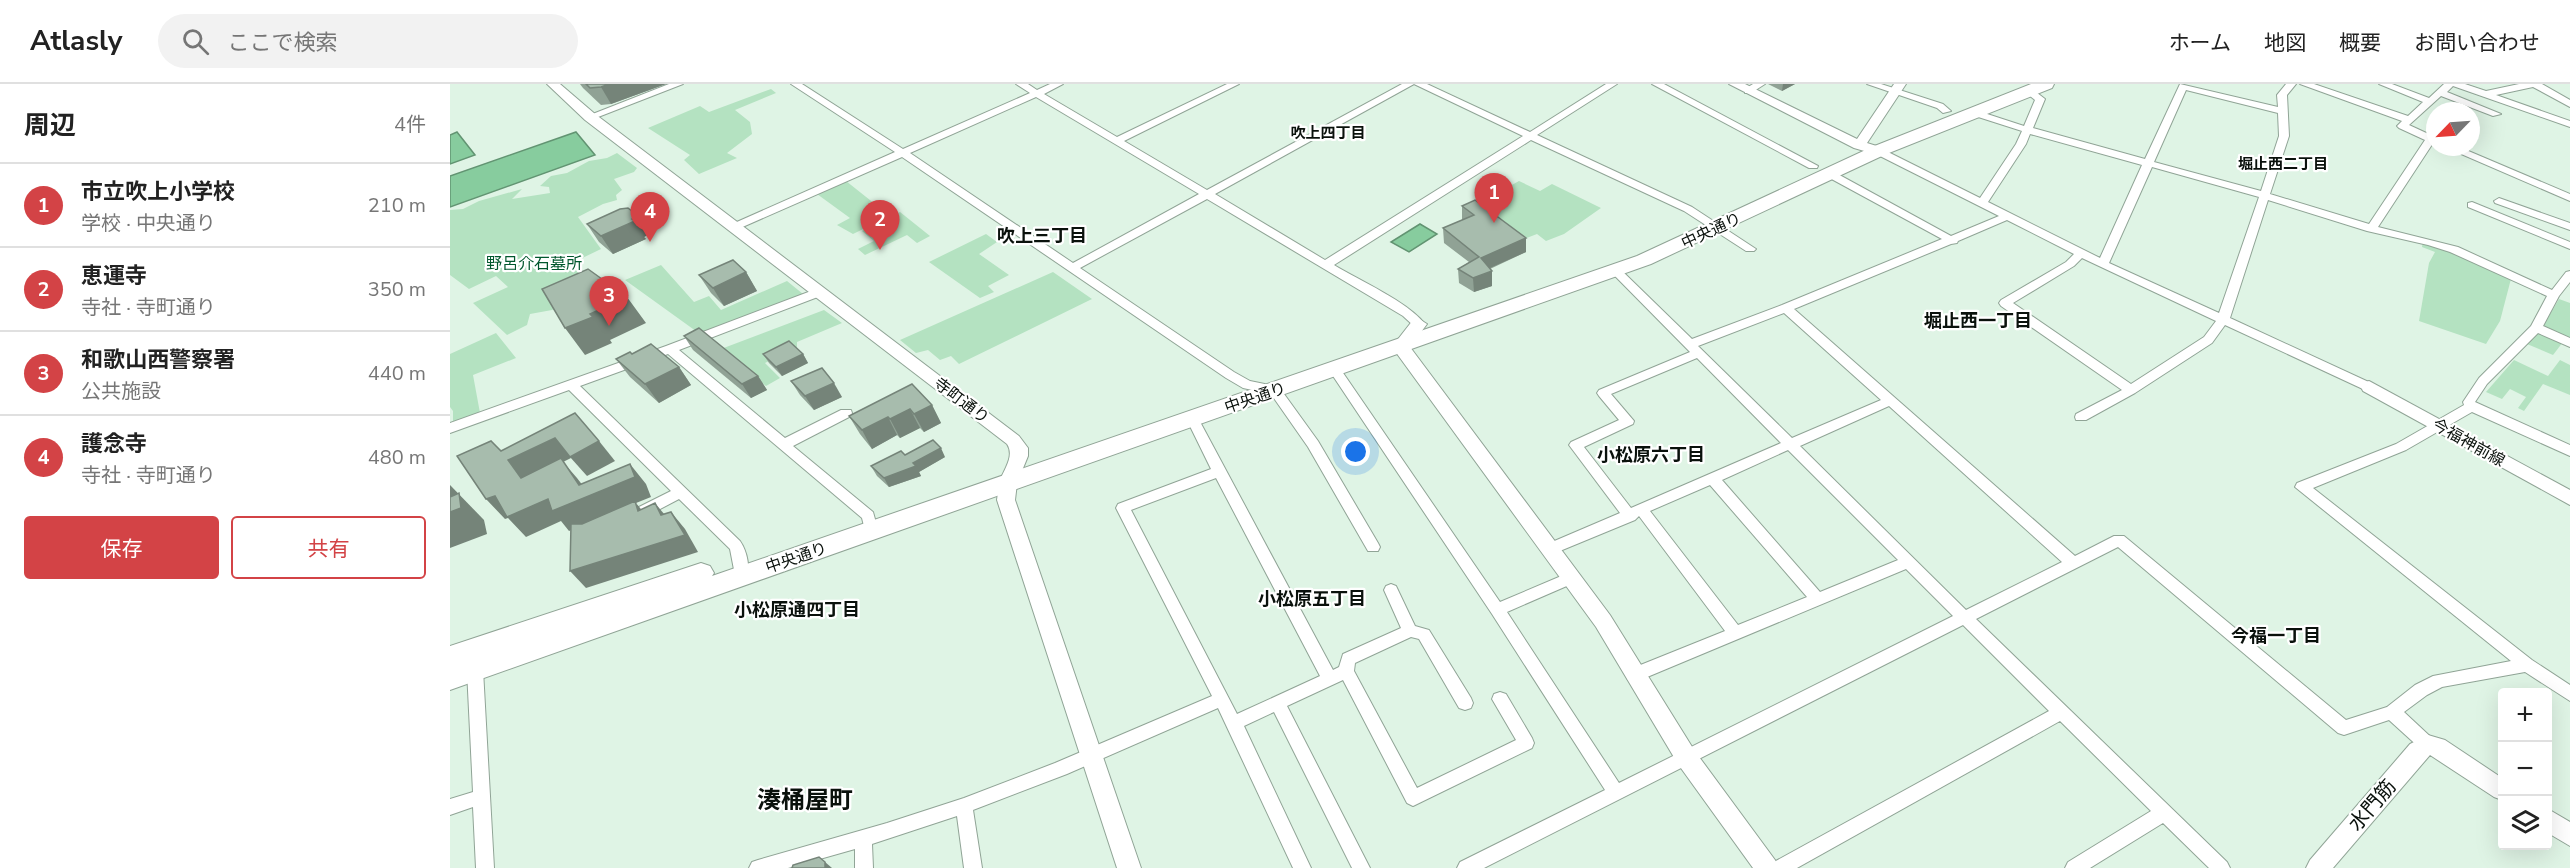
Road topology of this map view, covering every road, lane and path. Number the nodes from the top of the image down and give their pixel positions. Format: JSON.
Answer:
{"nodes":[{"id":1,"x":553,"y":84,"type":"edge"},
{"id":2,"x":678,"y":84,"type":"edge"},
{"id":3,"x":817,"y":84,"type":"edge"},
{"id":4,"x":1021,"y":84,"type":"edge"},
{"id":5,"x":1058,"y":84,"type":"edge"},
{"id":6,"x":1210,"y":84,"type":"edge"},
{"id":7,"x":1234,"y":84,"type":"edge"},
{"id":8,"x":1409,"y":84,"type":"edge"},
{"id":9,"x":1419,"y":84,"type":"edge"},
{"id":10,"x":1612,"y":84,"type":"edge"},
{"id":11,"x":1657,"y":84,"type":"edge"},
{"id":12,"x":1735,"y":84,"type":"edge"},
{"id":13,"x":1872,"y":84,"type":"edge"},
{"id":14,"x":2046,"y":84,"type":"edge"},
{"id":15,"x":2291,"y":84,"type":"edge"},
{"id":16,"x":2305,"y":84,"type":"edge"},
{"id":17,"x":2384,"y":84,"type":"edge"},
{"id":18,"x":2450,"y":84,"type":"edge"},
{"id":19,"x":2456,"y":84,"type":"edge"},
{"id":20,"x":2534,"y":84,"type":"edge"},
{"id":21,"x":800,"y":87,"type":"edge"},
{"id":22,"x":1754,"y":87,"type":"edge"},
{"id":23,"x":1898,"y":88,"type":"edge"},
{"id":24,"x":2021,"y":88,"type":"edge"},
{"id":25,"x":1222,"y":90,"type":"junction"},
{"id":26,"x":1037,"y":93,"type":"junction"},
{"id":27,"x":2441,"y":93,"type":"junction"},
{"id":28,"x":2485,"y":94,"type":"junction"},
{"id":29,"x":2431,"y":102,"type":"joint"},
{"id":30,"x":2570,"y":104,"type":"edge"},
{"id":31,"x":2426,"y":106,"type":"edge"},
{"id":32,"x":1946,"y":111,"type":"junction"},
{"id":33,"x":2282,"y":111,"type":"junction"},
{"id":34,"x":1975,"y":113,"type":"junction"},
{"id":35,"x":2496,"y":114,"type":"dead end"},
{"id":36,"x":590,"y":117,"type":"junction"},
{"id":37,"x":2410,"y":120,"type":"junction"},
{"id":38,"x":2570,"y":124,"type":"edge"},
{"id":39,"x":2028,"y":130,"type":"junction"},
{"id":40,"x":1528,"y":136,"type":"junction"},
{"id":41,"x":2426,"y":137,"type":"edge"},
{"id":42,"x":1116,"y":141,"type":"junction"},
{"id":43,"x":1868,"y":148,"type":"junction"},
{"id":44,"x":2426,"y":150,"type":"edge"},
{"id":45,"x":903,"y":153,"type":"junction"},
{"id":46,"x":2471,"y":156,"type":"edge"},
{"id":47,"x":2148,"y":164,"type":"junction"},
{"id":48,"x":1822,"y":170,"type":"junction"},
{"id":49,"x":1207,"y":195,"type":"junction"},
{"id":50,"x":2263,"y":195,"type":"junction"},
{"id":51,"x":2570,"y":198,"type":"edge"},
{"id":52,"x":2499,"y":201,"type":"dead end"},
{"id":53,"x":1982,"y":203,"type":"junction"},
{"id":54,"x":2472,"y":205,"type":"dead end"},
{"id":55,"x":2008,"y":216,"type":"junction"},
{"id":56,"x":1709,"y":223,"type":"junction"},
{"id":57,"x":734,"y":227,"type":"junction"},
{"id":58,"x":2570,"y":227,"type":"edge"},
{"id":59,"x":2371,"y":229,"type":"junction"},
{"id":60,"x":1953,"y":241,"type":"junction"},
{"id":61,"x":2570,"y":246,"type":"edge"},
{"id":62,"x":1750,"y":249,"type":"dead end"},
{"id":63,"x":2081,"y":254,"type":"junction"},
{"id":64,"x":2103,"y":264,"type":"junction"},
{"id":65,"x":1325,"y":265,"type":"junction"},
{"id":66,"x":1072,"y":268,"type":"junction"},
{"id":67,"x":1615,"y":270,"type":"junction"},
{"id":68,"x":2570,"y":274,"type":"edge"},
{"id":69,"x":819,"y":292,"type":"junction"},
{"id":70,"x":2554,"y":295,"type":"junction"},
{"id":71,"x":1786,"y":308,"type":"junction"},
{"id":72,"x":2223,"y":320,"type":"junction"},
{"id":73,"x":1419,"y":324,"type":"junction"},
{"id":74,"x":2536,"y":328,"type":"junction"},
{"id":75,"x":2570,"y":343,"type":"edge"},
{"id":76,"x":1401,"y":347,"type":"junction"},
{"id":77,"x":670,"y":349,"type":"junction"},
{"id":78,"x":1695,"y":349,"type":"junction"},
{"id":79,"x":1335,"y":370,"type":"junction"},
{"id":80,"x":571,"y":384,"type":"junction"},
{"id":81,"x":1247,"y":385,"type":"junction"},
{"id":82,"x":2369,"y":387,"type":"joint"},
{"id":83,"x":1275,"y":390,"type":"junction"},
{"id":84,"x":2131,"y":390,"type":"junction"},
{"id":85,"x":1892,"y":400,"type":"junction"},
{"id":86,"x":2471,"y":408,"type":"junction"},
{"id":87,"x":846,"y":413,"type":"dead end"},
{"id":88,"x":2081,"y":417,"type":"dead end"},
{"id":89,"x":1192,"y":418,"type":"junction"},
{"id":90,"x":2440,"y":426,"type":"junction"},
{"id":91,"x":450,"y":428,"type":"edge"},
{"id":92,"x":783,"y":445,"type":"junction"},
{"id":93,"x":1794,"y":445,"type":"junction"},
{"id":94,"x":2570,"y":451,"type":"edge"},
{"id":95,"x":1219,"y":471,"type":"junction"},
{"id":96,"x":1010,"y":475,"type":"junction"},
{"id":97,"x":1713,"y":479,"type":"junction"},
{"id":98,"x":681,"y":492,"type":"junction"},
{"id":99,"x":2570,"y":498,"type":"edge"},
{"id":100,"x":1636,"y":513,"type":"junction"},
{"id":101,"x":628,"y":519,"type":"edge"},
{"id":102,"x":869,"y":523,"type":"junction"},
{"id":103,"x":1372,"y":547,"type":"dead end"},
{"id":104,"x":1550,"y":549,"type":"junction"},
{"id":105,"x":1910,"y":561,"type":"junction"},
{"id":106,"x":2072,"y":562,"type":"junction"},
{"id":107,"x":740,"y":567,"type":"junction"},
{"id":108,"x":1571,"y":578,"type":"junction"},
{"id":109,"x":1391,"y":590,"type":"dead end"},
{"id":110,"x":1818,"y":600,"type":"junction"},
{"id":111,"x":1497,"y":610,"type":"junction"},
{"id":112,"x":1964,"y":617,"type":"junction"},
{"id":113,"x":1410,"y":631,"type":"junction"},
{"id":114,"x":1736,"y":633,"type":"junction"},
{"id":115,"x":450,"y":657,"type":"edge"},
{"id":116,"x":2527,"y":665,"type":"junction"},
{"id":117,"x":475,"y":670,"type":"junction"},
{"id":118,"x":1346,"y":671,"type":"junction"},
{"id":119,"x":1634,"y":675,"type":"junction"},
{"id":120,"x":450,"y":678,"type":"edge"},
{"id":121,"x":1329,"y":678,"type":"junction"},
{"id":122,"x":2562,"y":682,"type":"edge"},
{"id":123,"x":2570,"y":694,"type":"edge"},
{"id":124,"x":1221,"y":699,"type":"junction"},
{"id":125,"x":1500,"y":699,"type":"dead end"},
{"id":126,"x":1277,"y":703,"type":"junction"},
{"id":127,"x":1465,"y":703,"type":"dead end"},
{"id":128,"x":2061,"y":712,"type":"junction"},
{"id":129,"x":2392,"y":712,"type":"junction"},
{"id":130,"x":1234,"y":723,"type":"junction"},
{"id":131,"x":2428,"y":745,"type":"junction"},
{"id":132,"x":1090,"y":756,"type":"junction"},
{"id":133,"x":1686,"y":757,"type":"junction"},
{"id":134,"x":2498,"y":787,"type":"edge"},
{"id":135,"x":1616,"y":793,"type":"junction"},
{"id":136,"x":481,"y":797,"type":"junction"},
{"id":137,"x":964,"y":806,"type":"junction"},
{"id":138,"x":450,"y":807,"type":"edge"},
{"id":139,"x":2166,"y":812,"type":"junction"},
{"id":140,"x":2552,"y":823,"type":"edge"},
{"id":141,"x":2570,"y":835,"type":"edge"},
{"id":142,"x":863,"y":838,"type":"junction"},
{"id":143,"x":484,"y":868,"type":"edge"},
{"id":144,"x":758,"y":868,"type":"edge"},
{"id":145,"x":864,"y":868,"type":"edge"},
{"id":146,"x":973,"y":868,"type":"edge"},
{"id":147,"x":1129,"y":868,"type":"edge"},
{"id":148,"x":1302,"y":868,"type":"edge"},
{"id":149,"x":1361,"y":868,"type":"edge"},
{"id":150,"x":1466,"y":868,"type":"edge"},
{"id":151,"x":1767,"y":868,"type":"edge"},
{"id":152,"x":1780,"y":868,"type":"edge"},
{"id":153,"x":2074,"y":868,"type":"edge"},
{"id":154,"x":2222,"y":868,"type":"edge"},
{"id":155,"x":2318,"y":868,"type":"edge"}],
"edges":[{"from":1,"to":36,"type":"street","name":"寺町通り"},
{"from":2,"to":36,"type":"street"},
{"from":3,"to":21,"type":"street"},
{"from":4,"to":26,"type":"street"},
{"from":5,"to":26,"type":"street"},
{"from":6,"to":25,"type":"street"},
{"from":7,"to":25,"type":"street"},
{"from":8,"to":49,"type":"street"},
{"from":9,"to":40,"type":"street"},
{"from":10,"to":40,"type":"street"},
{"from":11,"to":48,"type":"street"},
{"from":12,"to":22,"type":"street"},
{"from":13,"to":23,"type":"street"},
{"from":14,"to":24,"type":"highway","name":"中央通り"},
{"from":15,"to":33,"type":"street"},
{"from":16,"to":37,"type":"street"},
{"from":17,"to":29,"type":"street"},
{"from":18,"to":27,"type":"street"},
{"from":19,"to":28,"type":"street"},
{"from":20,"to":28,"type":"street"},
{"from":20,"to":30,"type":"street"},
{"from":21,"to":45,"type":"street"},
{"from":22,"to":43,"type":"street"},
{"from":23,"to":32,"type":"street"},
{"from":23,"to":43,"type":"street"},
{"from":24,"to":32,"type":"highway","name":"中央通り"},
{"from":24,"to":34,"type":"highway","name":"中央通り"},
{"from":24,"to":39,"type":"street"},
{"from":25,"to":42,"type":"street"},
{"from":26,"to":42,"type":"street"},
{"from":26,"to":45,"type":"street"},
{"from":27,"to":29,"type":"street"},
{"from":27,"to":35,"type":"street"},
{"from":28,"to":38,"type":"street"},
{"from":31,"to":37,"type":"street"},
{"from":32,"to":43,"type":"highway","name":"中央通り"},
{"from":33,"to":47,"type":"street"},
{"from":33,"to":50,"type":"street"},
{"from":34,"to":39,"type":"street"},
{"from":34,"to":43,"type":"highway","name":"中央通り"},
{"from":36,"to":57,"type":"street","name":"寺町通り"},
{"from":37,"to":41,"type":"street"},
{"from":39,"to":47,"type":"street"},
{"from":39,"to":53,"type":"street"},
{"from":40,"to":56,"type":"street"},
{"from":40,"to":65,"type":"street"},
{"from":42,"to":49,"type":"street"},
{"from":43,"to":48,"type":"highway","name":"中央通り"},
{"from":43,"to":53,"type":"street"},
{"from":44,"to":59,"type":"street"},
{"from":45,"to":57,"type":"street"},
{"from":45,"to":66,"type":"street"},
{"from":46,"to":51,"type":"street"},
{"from":47,"to":50,"type":"street"},
{"from":47,"to":64,"type":"street"},
{"from":48,"to":56,"type":"highway","name":"中央通り"},
{"from":48,"to":60,"type":"street"},
{"from":49,"to":65,"type":"street"},
{"from":49,"to":66,"type":"street"},
{"from":50,"to":59,"type":"street"},
{"from":50,"to":72,"type":"street"},
{"from":52,"to":58,"type":"street"},
{"from":53,"to":55,"type":"street"},
{"from":54,"to":61,"type":"street"},
{"from":55,"to":60,"type":"street"},
{"from":55,"to":63,"type":"street"},
{"from":56,"to":62,"type":"street"},
{"from":56,"to":67,"type":"highway","name":"中央通り"},
{"from":56,"to":73,"type":"highway","name":"中央通り"},
{"from":57,"to":69,"type":"street","name":"寺町通り"},
{"from":59,"to":70,"type":"street"},
{"from":60,"to":71,"type":"street"},
{"from":63,"to":64,"type":"street"},
{"from":63,"to":84,"type":"street"},
{"from":64,"to":72,"type":"street"},
{"from":65,"to":73,"type":"street"},
{"from":66,"to":81,"type":"street"},
{"from":67,"to":76,"type":"highway","name":"中央通り"},
{"from":67,"to":78,"type":"street"},
{"from":68,"to":70,"type":"street"},
{"from":69,"to":77,"type":"street"},
{"from":69,"to":96,"type":"street","name":"寺町通り"},
{"from":70,"to":74,"type":"street"},
{"from":71,"to":78,"type":"street"},
{"from":71,"to":85,"type":"street"},
{"from":72,"to":82,"type":"street"},
{"from":72,"to":84,"type":"street"},
{"from":73,"to":76,"type":"street"},
{"from":73,"to":81,"type":"highway","name":"中央通り"},
{"from":74,"to":75,"type":"street"},
{"from":74,"to":86,"type":"street"},
{"from":76,"to":79,"type":"highway","name":"中央通り"},
{"from":76,"to":104,"type":"street"},
{"from":77,"to":80,"type":"street"},
{"from":77,"to":92,"type":"street"},
{"from":78,"to":93,"type":"street"},
{"from":78,"to":100,"type":"street"},
{"from":79,"to":83,"type":"highway","name":"中央通り"},
{"from":79,"to":111,"type":"street"},
{"from":80,"to":91,"type":"street"},
{"from":80,"to":98,"type":"street"},
{"from":81,"to":83,"type":"street"},
{"from":81,"to":96,"type":"highway","name":"中央通り"},
{"from":82,"to":90,"type":"street","name":"今福神前線"},
{"from":83,"to":89,"type":"highway","name":"中央通り"},
{"from":83,"to":103,"type":"street"},
{"from":84,"to":88,"type":"street"},
{"from":85,"to":93,"type":"street"},
{"from":85,"to":106,"type":"street"},
{"from":86,"to":90,"type":"street"},
{"from":86,"to":94,"type":"street"},
{"from":87,"to":92,"type":"street"},
{"from":89,"to":95,"type":"street"},
{"from":89,"to":96,"type":"highway","name":"中央通り"},
{"from":90,"to":99,"type":"street","name":"今福神前線"},
{"from":90,"to":116,"type":"street"},
{"from":92,"to":102,"type":"street"},
{"from":93,"to":97,"type":"street"},
{"from":93,"to":105,"type":"street"},
{"from":95,"to":121,"type":"street"},
{"from":95,"to":124,"type":"street"},
{"from":96,"to":102,"type":"highway","name":"中央通り"},
{"from":96,"to":132,"type":"street","name":"寺町通り"},
{"from":97,"to":100,"type":"street"},
{"from":97,"to":110,"type":"street"},
{"from":98,"to":101,"type":"street"},
{"from":98,"to":107,"type":"street"},
{"from":100,"to":104,"type":"street"},
{"from":100,"to":114,"type":"street"},
{"from":102,"to":107,"type":"highway","name":"中央通り"},
{"from":104,"to":108,"type":"street"},
{"from":105,"to":110,"type":"street"},
{"from":105,"to":112,"type":"street"},
{"from":106,"to":112,"type":"street"},
{"from":106,"to":129,"type":"street"},
{"from":107,"to":115,"type":"highway","name":"中央通り"},
{"from":107,"to":117,"type":"highway","name":"中央通り"},
{"from":108,"to":111,"type":"street"},
{"from":108,"to":119,"type":"street"},
{"from":109,"to":113,"type":"street"},
{"from":110,"to":114,"type":"street"},
{"from":111,"to":135,"type":"street"},
{"from":112,"to":128,"type":"street"},
{"from":112,"to":133,"type":"street"},
{"from":113,"to":118,"type":"street"},
{"from":113,"to":127,"type":"street"},
{"from":114,"to":119,"type":"street"},
{"from":116,"to":122,"type":"street"},
{"from":116,"to":129,"type":"street"},
{"from":117,"to":120,"type":"highway","name":"中央通り"},
{"from":117,"to":136,"type":"street"},
{"from":118,"to":121,"type":"street"},
{"from":118,"to":125,"type":"street"},
{"from":119,"to":133,"type":"street"},
{"from":121,"to":126,"type":"street"},
{"from":122,"to":123,"type":"street"},
{"from":124,"to":130,"type":"street"},
{"from":124,"to":132,"type":"street"},
{"from":126,"to":130,"type":"street"},
{"from":126,"to":149,"type":"street"},
{"from":128,"to":139,"type":"street"},
{"from":128,"to":152,"type":"street"},
{"from":129,"to":131,"type":"street"},
{"from":130,"to":148,"type":"street"},
{"from":131,"to":134,"type":"street"},
{"from":131,"to":155,"type":"street","name":"水門筋"},
{"from":132,"to":137,"type":"street"},
{"from":132,"to":147,"type":"street","name":"寺町通り"},
{"from":133,"to":135,"type":"street"},
{"from":133,"to":151,"type":"street"},
{"from":135,"to":150,"type":"street"},
{"from":136,"to":138,"type":"street"},
{"from":136,"to":143,"type":"street"},
{"from":137,"to":142,"type":"street"},
{"from":137,"to":146,"type":"street"},
{"from":139,"to":153,"type":"street"},
{"from":139,"to":154,"type":"street"},
{"from":140,"to":141,"type":"street"},
{"from":142,"to":144,"type":"street"},
{"from":142,"to":145,"type":"street"}]}
